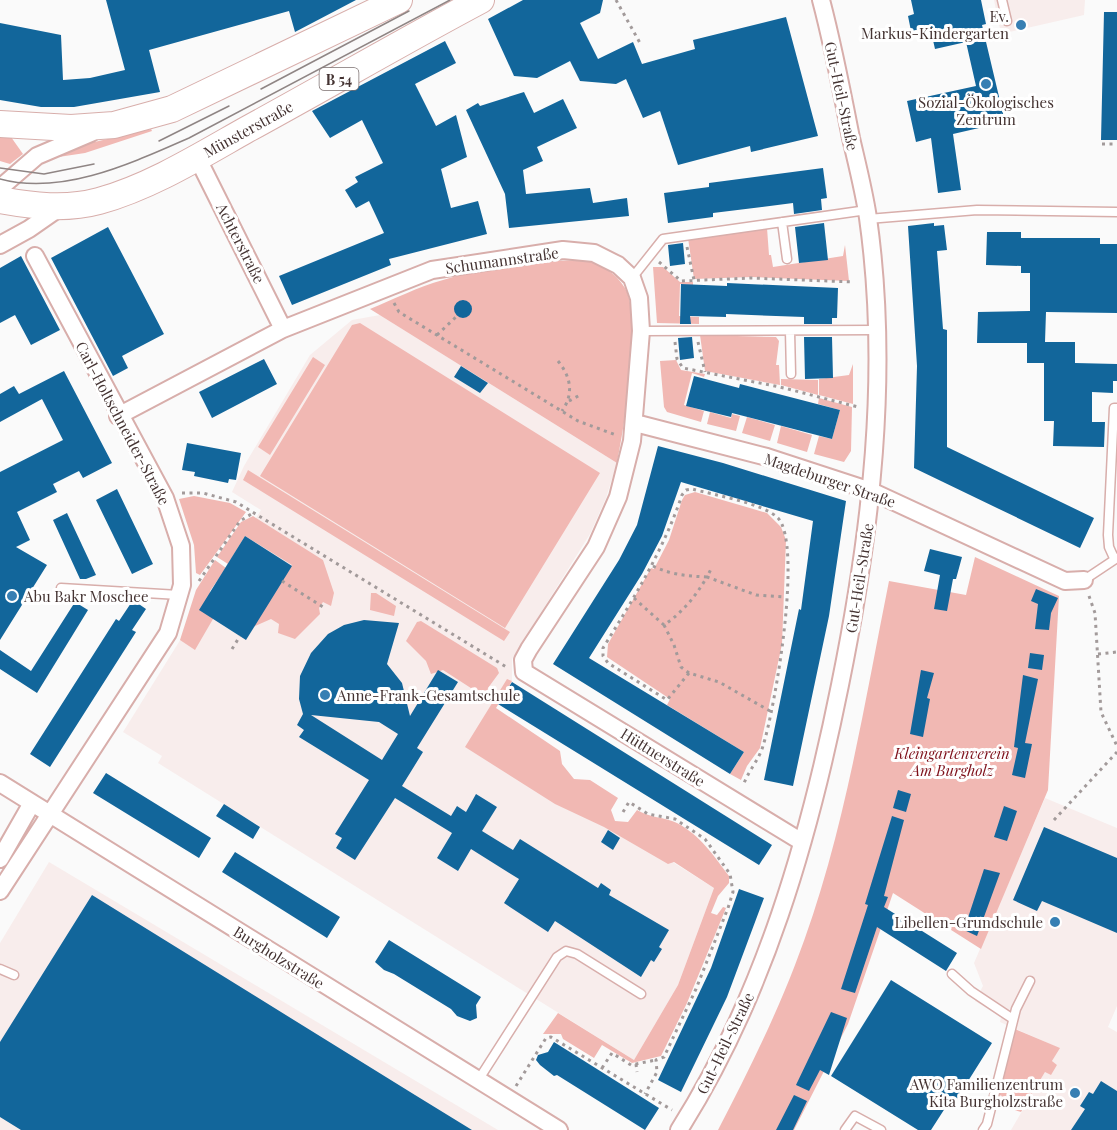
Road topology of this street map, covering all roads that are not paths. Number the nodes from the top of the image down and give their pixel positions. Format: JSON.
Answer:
{"nodes":[{"id":1,"x":399,"y":0,"type":"edge"},
{"id":2,"x":481,"y":0,"type":"edge"},
{"id":3,"x":821,"y":0,"type":"edge"},
{"id":4,"x":1002,"y":0,"type":"edge"},
{"id":5,"x":1007,"y":21,"type":"dead end"},
{"id":6,"x":0,"y":124,"type":"edge"},
{"id":7,"x":114,"y":125,"type":"junction"},
{"id":8,"x":197,"y":158,"type":"junction"},
{"id":9,"x":0,"y":188,"type":"edge"},
{"id":10,"x":0,"y":200,"type":"edge"},
{"id":11,"x":62,"y":207,"type":"junction"},
{"id":12,"x":1117,"y":212,"type":"edge"},
{"id":13,"x":867,"y":215,"type":"junction"},
{"id":14,"x":782,"y":222,"type":"junction"},
{"id":15,"x":0,"y":245,"type":"edge"},
{"id":16,"x":35,"y":256,"type":"dead end"},
{"id":17,"x":787,"y":259,"type":"dead end"},
{"id":18,"x":632,"y":278,"type":"junction"},
{"id":19,"x":283,"y":329,"type":"junction"},
{"id":20,"x":790,"y":330,"type":"junction"},
{"id":21,"x":876,"y":330,"type":"junction"},
{"id":22,"x":641,"y":331,"type":"junction"},
{"id":23,"x":791,"y":374,"type":"dead end"},
{"id":24,"x":1117,"y":408,"type":"edge"},
{"id":25,"x":118,"y":416,"type":"junction"},
{"id":26,"x":635,"y":423,"type":"junction"},
{"id":27,"x":871,"y":491,"type":"junction"},
{"id":28,"x":1116,"y":558,"type":"edge"},
{"id":29,"x":1084,"y":580,"type":"joint"},
{"id":30,"x":61,"y":588,"type":"dead end"},
{"id":31,"x":178,"y":595,"type":"junction"},
{"id":32,"x":0,"y":783,"type":"edge"},
{"id":33,"x":32,"y":803,"type":"junction"},
{"id":34,"x":50,"y":814,"type":"junction"},
{"id":35,"x":802,"y":842,"type":"junction"},
{"id":36,"x":0,"y":859,"type":"edge"},
{"id":37,"x":0,"y":891,"type":"edge"},
{"id":38,"x":0,"y":969,"type":"edge"},
{"id":39,"x":952,"y":974,"type":"dead end"},
{"id":40,"x":14,"y":975,"type":"dead end"},
{"id":41,"x":1030,"y":981,"type":"dead end"},
{"id":42,"x":641,"y":994,"type":"dead end"},
{"id":43,"x":1013,"y":1019,"type":"junction"},
{"id":44,"x":478,"y":1079,"type":"junction"},
{"id":45,"x":559,"y":1130,"type":"edge"},
{"id":46,"x":679,"y":1130,"type":"edge"},
{"id":47,"x":845,"y":1130,"type":"edge"},
{"id":48,"x":879,"y":1130,"type":"edge"},
{"id":49,"x":983,"y":1130,"type":"edge"}],
"edges":[{"from":1,"to":7,"type":"main road"},
{"from":2,"to":8,"type":"main road","name":"Münsterstraße","number":"B 54"},
{"from":3,"to":13,"type":"street","name":"Gut-Heil-Straße"},
{"from":4,"to":5,"type":"lane"},
{"from":6,"to":7,"type":"main road"},
{"from":7,"to":9,"type":"street"},
{"from":8,"to":11,"type":"main road","name":"Münsterstraße","number":"B 54"},
{"from":8,"to":19,"type":"street","name":"Achterstraße"},
{"from":10,"to":11,"type":"main road","name":"Münsterstraße","number":"B 54"},
{"from":11,"to":15,"type":"street"},
{"from":12,"to":13,"type":"lane"},
{"from":13,"to":14,"type":"lane"},
{"from":13,"to":21,"type":"street","name":"Gut-Heil-Straße"},
{"from":14,"to":17,"type":"lane"},
{"from":14,"to":18,"type":"lane"},
{"from":16,"to":25,"type":"street","name":"Carl-Holtschneider-Straße"},
{"from":18,"to":19,"type":"street","name":"Schumannstraße"},
{"from":18,"to":22,"type":"street"},
{"from":19,"to":25,"type":"street","name":"Schumannstraße"},
{"from":20,"to":21,"type":"lane"},
{"from":20,"to":22,"type":"lane"},
{"from":20,"to":23,"type":"lane"},
{"from":21,"to":27,"type":"street","name":"Gut-Heil-Straße"},
{"from":22,"to":26,"type":"street"},
{"from":24,"to":28,"type":"lane"},
{"from":25,"to":31,"type":"street","name":"Carl-Holtschneider-Straße"},
{"from":26,"to":27,"type":"street","name":"Magdeburger Straße"},
{"from":26,"to":35,"type":"street","name":"Hüttnerstraße"},
{"from":27,"to":29,"type":"street","name":"Magdeburger Straße"},
{"from":27,"to":35,"type":"street","name":"Gut-Heil-Straße"},
{"from":28,"to":29,"type":"lane"},
{"from":30,"to":31,"type":"lane"},
{"from":31,"to":34,"type":"street","name":"Carl-Holtschneider-Straße"},
{"from":32,"to":33,"type":"street","name":"Burgholzstraße"},
{"from":33,"to":34,"type":"street","name":"Burgholzstraße"},
{"from":33,"to":36,"type":"street"},
{"from":34,"to":37,"type":"street","name":"Carl-Holtschneider-Straße"},
{"from":34,"to":44,"type":"street","name":"Burgholzstraße"},
{"from":35,"to":46,"type":"street","name":"Gut-Heil-Straße"},
{"from":38,"to":40,"type":"lane"},
{"from":39,"to":43,"type":"lane"},
{"from":41,"to":43,"type":"lane"},
{"from":42,"to":44,"type":"lane"},
{"from":43,"to":49,"type":"lane"},
{"from":44,"to":45,"type":"street","name":"Burgholzstraße"},
{"from":47,"to":48,"type":"lane"}]}
